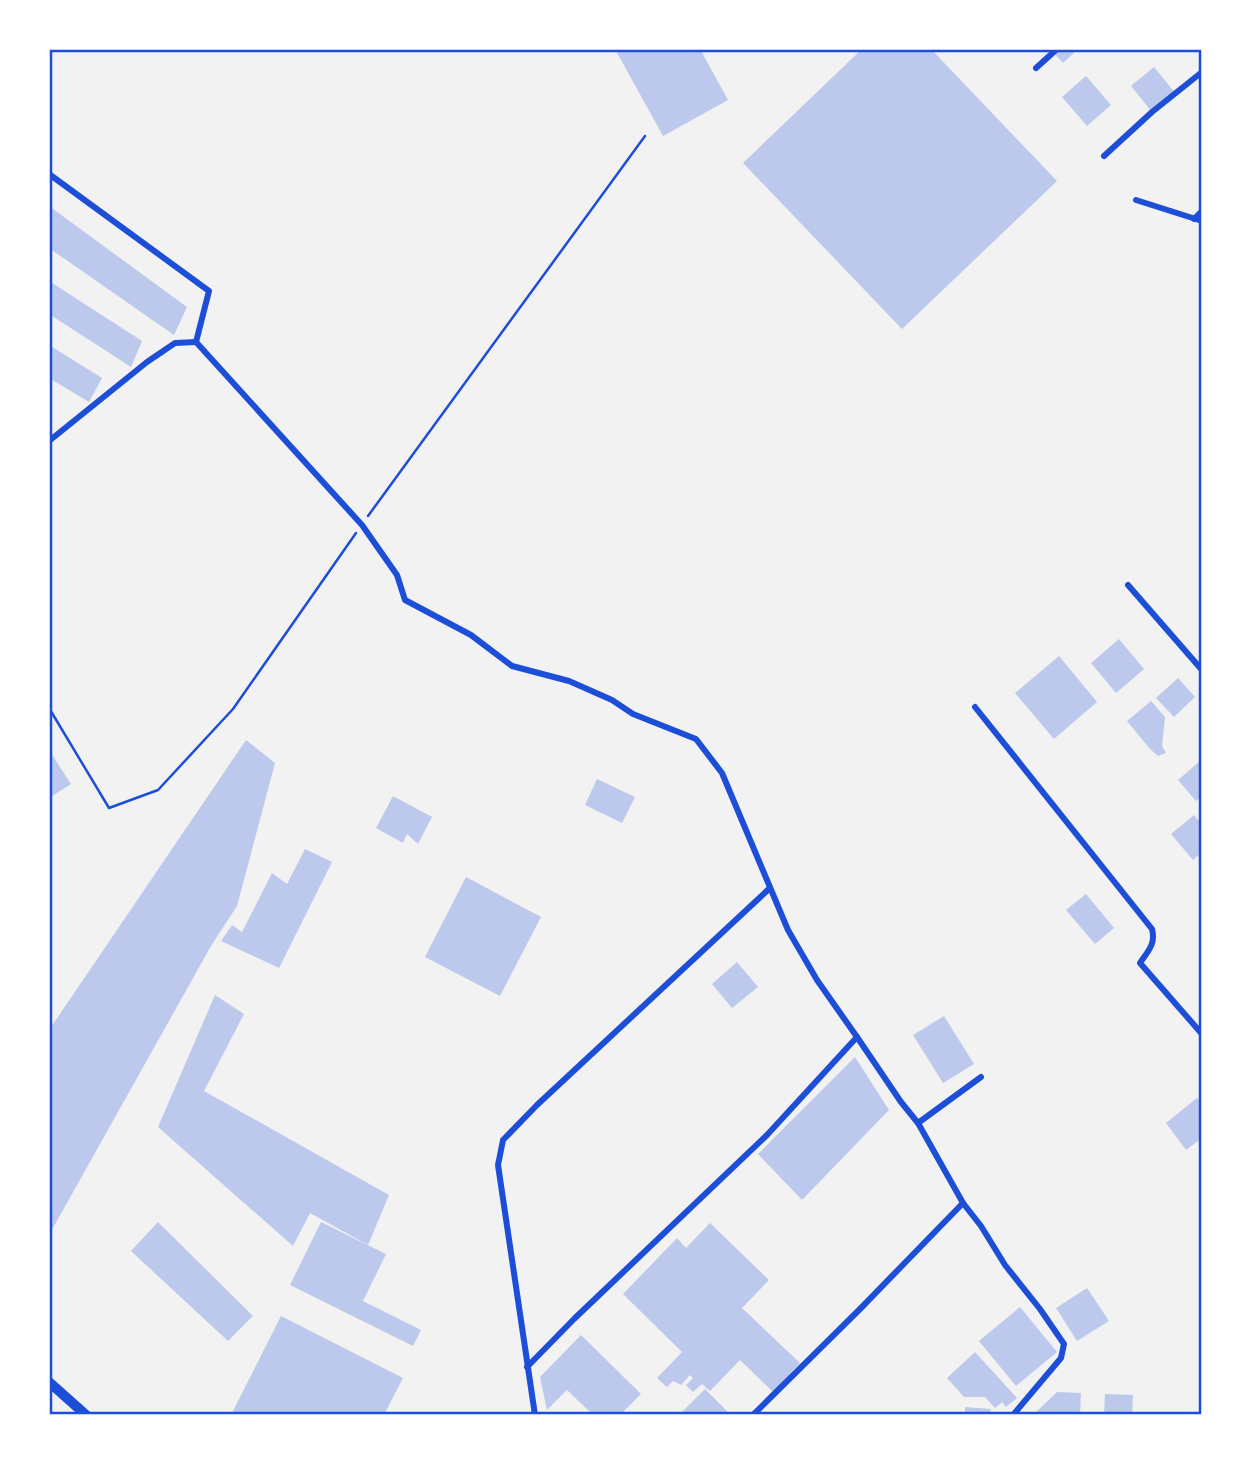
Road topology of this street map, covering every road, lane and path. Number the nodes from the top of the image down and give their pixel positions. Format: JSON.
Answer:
{"nodes":[{"id":1,"x":1057,"y":49,"type":"edge"},
{"id":2,"x":1036,"y":68,"type":"dead end"},
{"id":3,"x":1202,"y":72,"type":"edge"},
{"id":4,"x":645,"y":136,"type":"dead end"},
{"id":5,"x":1104,"y":156,"type":"dead end"},
{"id":6,"x":49,"y":174,"type":"edge"},
{"id":7,"x":1136,"y":200,"type":"dead end"},
{"id":8,"x":1202,"y":211,"type":"edge"},
{"id":9,"x":1194,"y":219,"type":"junction"},
{"id":10,"x":1202,"y":221,"type":"edge"},
{"id":11,"x":196,"y":342,"type":"junction"},
{"id":12,"x":49,"y":441,"type":"edge"},
{"id":13,"x":362,"y":525,"type":"junction"},
{"id":14,"x":1128,"y":585,"type":"dead end"},
{"id":15,"x":1202,"y":670,"type":"edge"},
{"id":16,"x":975,"y":707,"type":"dead end"},
{"id":17,"x":49,"y":708,"type":"edge"},
{"id":18,"x":770,"y":888,"type":"junction"},
{"id":19,"x":1202,"y":1034,"type":"edge"},
{"id":20,"x":857,"y":1037,"type":"junction"},
{"id":21,"x":981,"y":1077,"type":"dead end"},
{"id":22,"x":918,"y":1123,"type":"junction"},
{"id":23,"x":963,"y":1203,"type":"junction"},
{"id":24,"x":527,"y":1367,"type":"junction"},
{"id":25,"x":49,"y":1382,"type":"edge"},
{"id":26,"x":86,"y":1415,"type":"edge"},
{"id":27,"x":535,"y":1415,"type":"edge"},
{"id":28,"x":753,"y":1415,"type":"edge"},
{"id":29,"x":1013,"y":1415,"type":"edge"}],
"edges":[{"from":1,"to":2,"type":"street"},
{"from":3,"to":5,"type":"street"},
{"from":4,"to":13,"type":"path"},
{"from":6,"to":11,"type":"street"},
{"from":7,"to":9,"type":"street"},
{"from":8,"to":9,"type":"street"},
{"from":9,"to":10,"type":"street"},
{"from":11,"to":12,"type":"street"},
{"from":11,"to":13,"type":"street"},
{"from":13,"to":17,"type":"path"},
{"from":13,"to":18,"type":"street"},
{"from":14,"to":15,"type":"street"},
{"from":16,"to":19,"type":"street"},
{"from":18,"to":20,"type":"street"},
{"from":18,"to":24,"type":"street"},
{"from":20,"to":22,"type":"street"},
{"from":20,"to":24,"type":"street"},
{"from":21,"to":22,"type":"street"},
{"from":22,"to":23,"type":"street"},
{"from":23,"to":28,"type":"street"},
{"from":23,"to":29,"type":"street"},
{"from":24,"to":27,"type":"street"},
{"from":25,"to":26,"type":"highway"}]}
